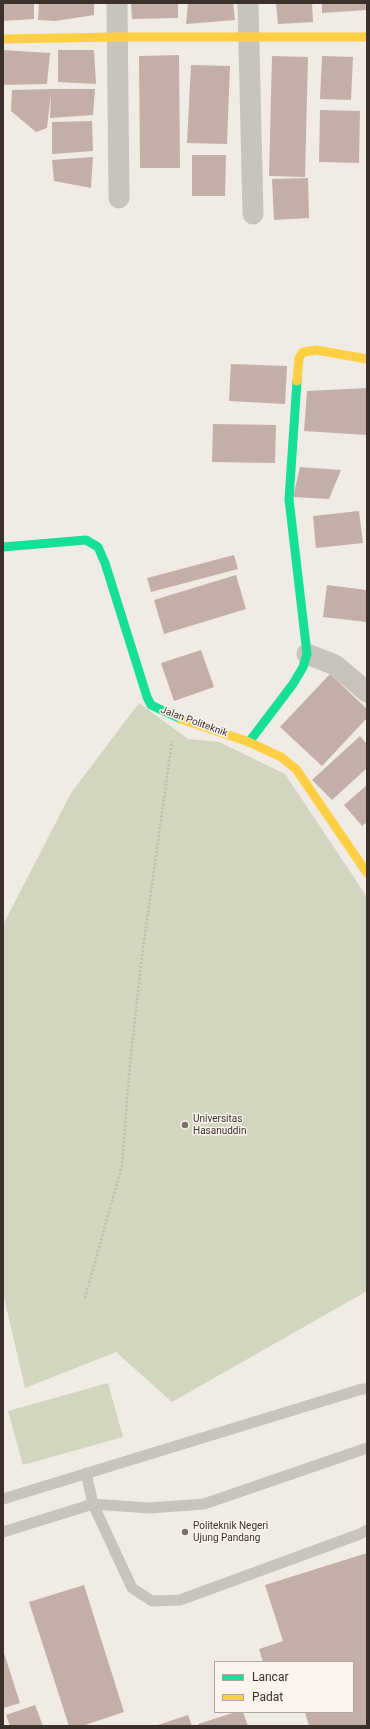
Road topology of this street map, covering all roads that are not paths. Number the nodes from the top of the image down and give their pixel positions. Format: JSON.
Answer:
{"nodes":[{"id":1,"x":117,"y":3,"type":"edge"},
{"id":2,"x":248,"y":3,"type":"edge"},
{"id":3,"x":116,"y":37,"type":"junction"},
{"id":4,"x":367,"y":37,"type":"edge"},
{"id":5,"x":248,"y":38,"type":"junction"},
{"id":6,"x":3,"y":39,"type":"edge"},
{"id":7,"x":119,"y":198,"type":"dead end"},
{"id":8,"x":253,"y":214,"type":"dead end"},
{"id":9,"x":367,"y":359,"type":"edge"},
{"id":10,"x":3,"y":547,"type":"edge"},
{"id":11,"x":307,"y":654,"type":"junction"},
{"id":12,"x":367,"y":692,"type":"edge"},
{"id":13,"x":249,"y":742,"type":"junction"},
{"id":14,"x":367,"y":873,"type":"edge"},
{"id":15,"x":367,"y":1389,"type":"edge"},
{"id":16,"x":367,"y":1448,"type":"edge"},
{"id":17,"x":86,"y":1473,"type":"junction"},
{"id":18,"x":3,"y":1499,"type":"edge"},
{"id":19,"x":93,"y":1504,"type":"junction"},
{"id":20,"x":367,"y":1530,"type":"edge"},
{"id":21,"x":3,"y":1532,"type":"edge"}],
"edges":[{"from":1,"to":3,"type":"street"},
{"from":2,"to":5,"type":"street"},
{"from":3,"to":5,"type":"street"},
{"from":3,"to":6,"type":"street"},
{"from":3,"to":7,"type":"street"},
{"from":4,"to":5,"type":"street"},
{"from":5,"to":8,"type":"street"},
{"from":9,"to":11,"type":"street"},
{"from":10,"to":13,"type":"street","name":"Jalan Politeknik"},
{"from":11,"to":12,"type":"street"},
{"from":11,"to":13,"type":"street"},
{"from":13,"to":14,"type":"street","name":"Jalan Politeknik"},
{"from":15,"to":17,"type":"lane"},
{"from":16,"to":19,"type":"lane"},
{"from":17,"to":18,"type":"lane"},
{"from":17,"to":19,"type":"lane"},
{"from":19,"to":20,"type":"lane"},
{"from":19,"to":21,"type":"lane"}]}
